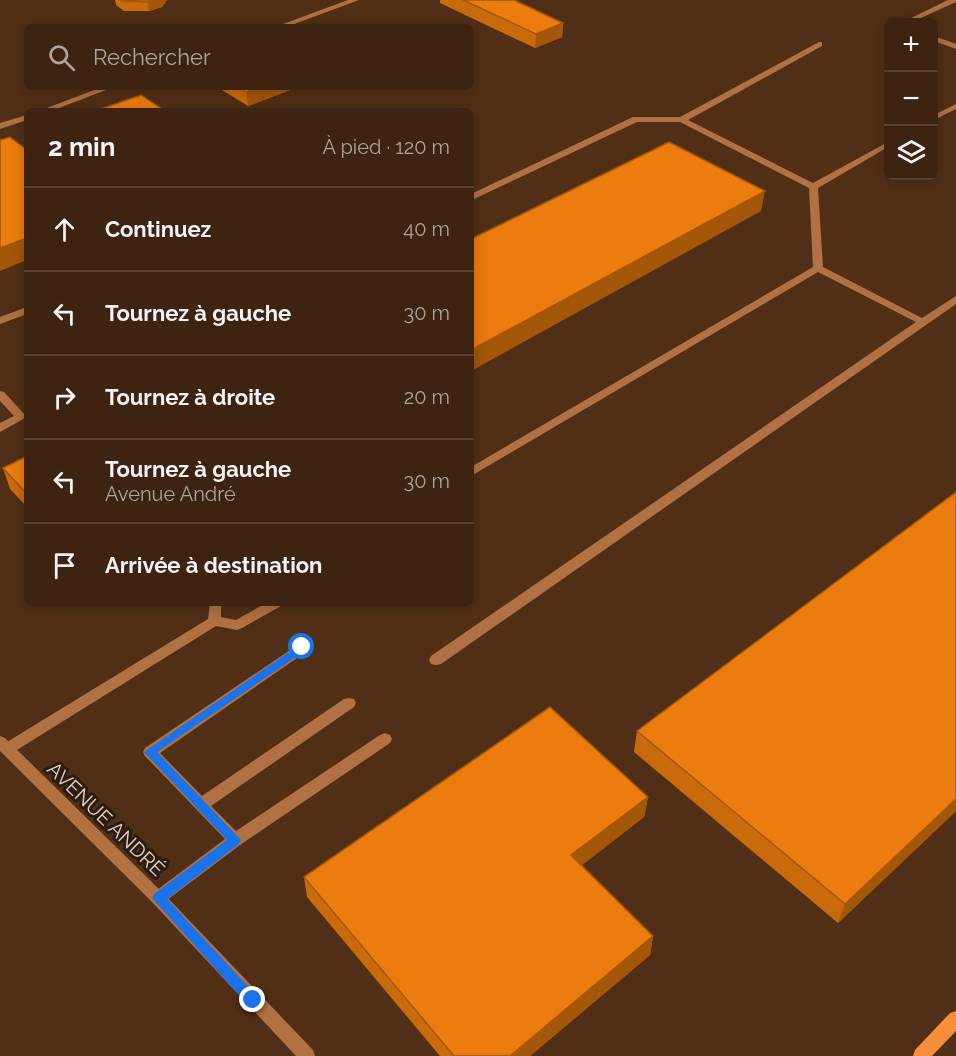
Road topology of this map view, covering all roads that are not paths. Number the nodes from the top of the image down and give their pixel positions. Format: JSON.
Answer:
{"nodes":[{"id":1,"x":355,"y":0,"type":"edge"},
{"id":2,"x":954,"y":0,"type":"edge"},
{"id":3,"x":916,"y":18,"type":"edge"},
{"id":4,"x":287,"y":24,"type":"edge"},
{"id":5,"x":938,"y":40,"type":"edge"},
{"id":6,"x":819,"y":44,"type":"dead end"},
{"id":7,"x":956,"y":47,"type":"edge"},
{"id":8,"x":102,"y":90,"type":"edge"},
{"id":9,"x":956,"y":106,"type":"edge"},
{"id":10,"x":51,"y":108,"type":"edge"},
{"id":11,"x":938,"y":115,"type":"edge"},
{"id":12,"x":24,"y":120,"type":"edge"},
{"id":13,"x":682,"y":120,"type":"junction"},
{"id":14,"x":0,"y":126,"type":"edge"},
{"id":15,"x":884,"y":146,"type":"edge"},
{"id":16,"x":813,"y":187,"type":"junction"},
{"id":17,"x":474,"y":196,"type":"edge"},
{"id":18,"x":818,"y":268,"type":"junction"},
{"id":19,"x":956,"y":299,"type":"edge"},
{"id":20,"x":24,"y":311,"type":"edge"},
{"id":21,"x":0,"y":321,"type":"edge"},
{"id":22,"x":923,"y":322,"type":"junction"},
{"id":23,"x":0,"y":394,"type":"edge"},
{"id":24,"x":0,"y":428,"type":"edge"},
{"id":25,"x":474,"y":470,"type":"edge"},
{"id":26,"x":215,"y":606,"type":"edge"},
{"id":27,"x":272,"y":606,"type":"edge"},
{"id":28,"x":214,"y":621,"type":"junction"},
{"id":29,"x":302,"y":647,"type":"dead end"},
{"id":30,"x":436,"y":660,"type":"dead end"},
{"id":31,"x":349,"y":704,"type":"dead end"},
{"id":32,"x":385,"y":739,"type":"dead end"},
{"id":33,"x":3,"y":746,"type":"edge"},
{"id":34,"x":201,"y":805,"type":"junction"},
{"id":35,"x":235,"y":840,"type":"junction"},
{"id":36,"x":158,"y":898,"type":"junction"},
{"id":37,"x":956,"y":1019,"type":"edge"},
{"id":38,"x":307,"y":1056,"type":"edge"},
{"id":39,"x":921,"y":1056,"type":"edge"}],
"edges":[{"from":1,"to":4,"type":"street"},
{"from":2,"to":3,"type":"street"},
{"from":5,"to":7,"type":"street"},
{"from":6,"to":13,"type":"street"},
{"from":8,"to":10,"type":"street"},
{"from":9,"to":11,"type":"street"},
{"from":12,"to":14,"type":"street"},
{"from":13,"to":16,"type":"street"},
{"from":13,"to":17,"type":"street"},
{"from":15,"to":16,"type":"street"},
{"from":16,"to":18,"type":"street"},
{"from":18,"to":22,"type":"street"},
{"from":18,"to":25,"type":"street"},
{"from":19,"to":22,"type":"street"},
{"from":20,"to":21,"type":"street"},
{"from":22,"to":30,"type":"street"},
{"from":23,"to":24,"type":"street"},
{"from":26,"to":28,"type":"street"},
{"from":27,"to":28,"type":"street"},
{"from":28,"to":33,"type":"street"},
{"from":29,"to":34,"type":"street"},
{"from":31,"to":34,"type":"street"},
{"from":32,"to":35,"type":"street"},
{"from":33,"to":36,"type":"street","name":"AVENUE ANDRÉ"},
{"from":34,"to":35,"type":"street"},
{"from":35,"to":36,"type":"street"},
{"from":36,"to":38,"type":"street","name":"AVENUE ANDRÉ"},
{"from":37,"to":39,"type":"street"}]}
